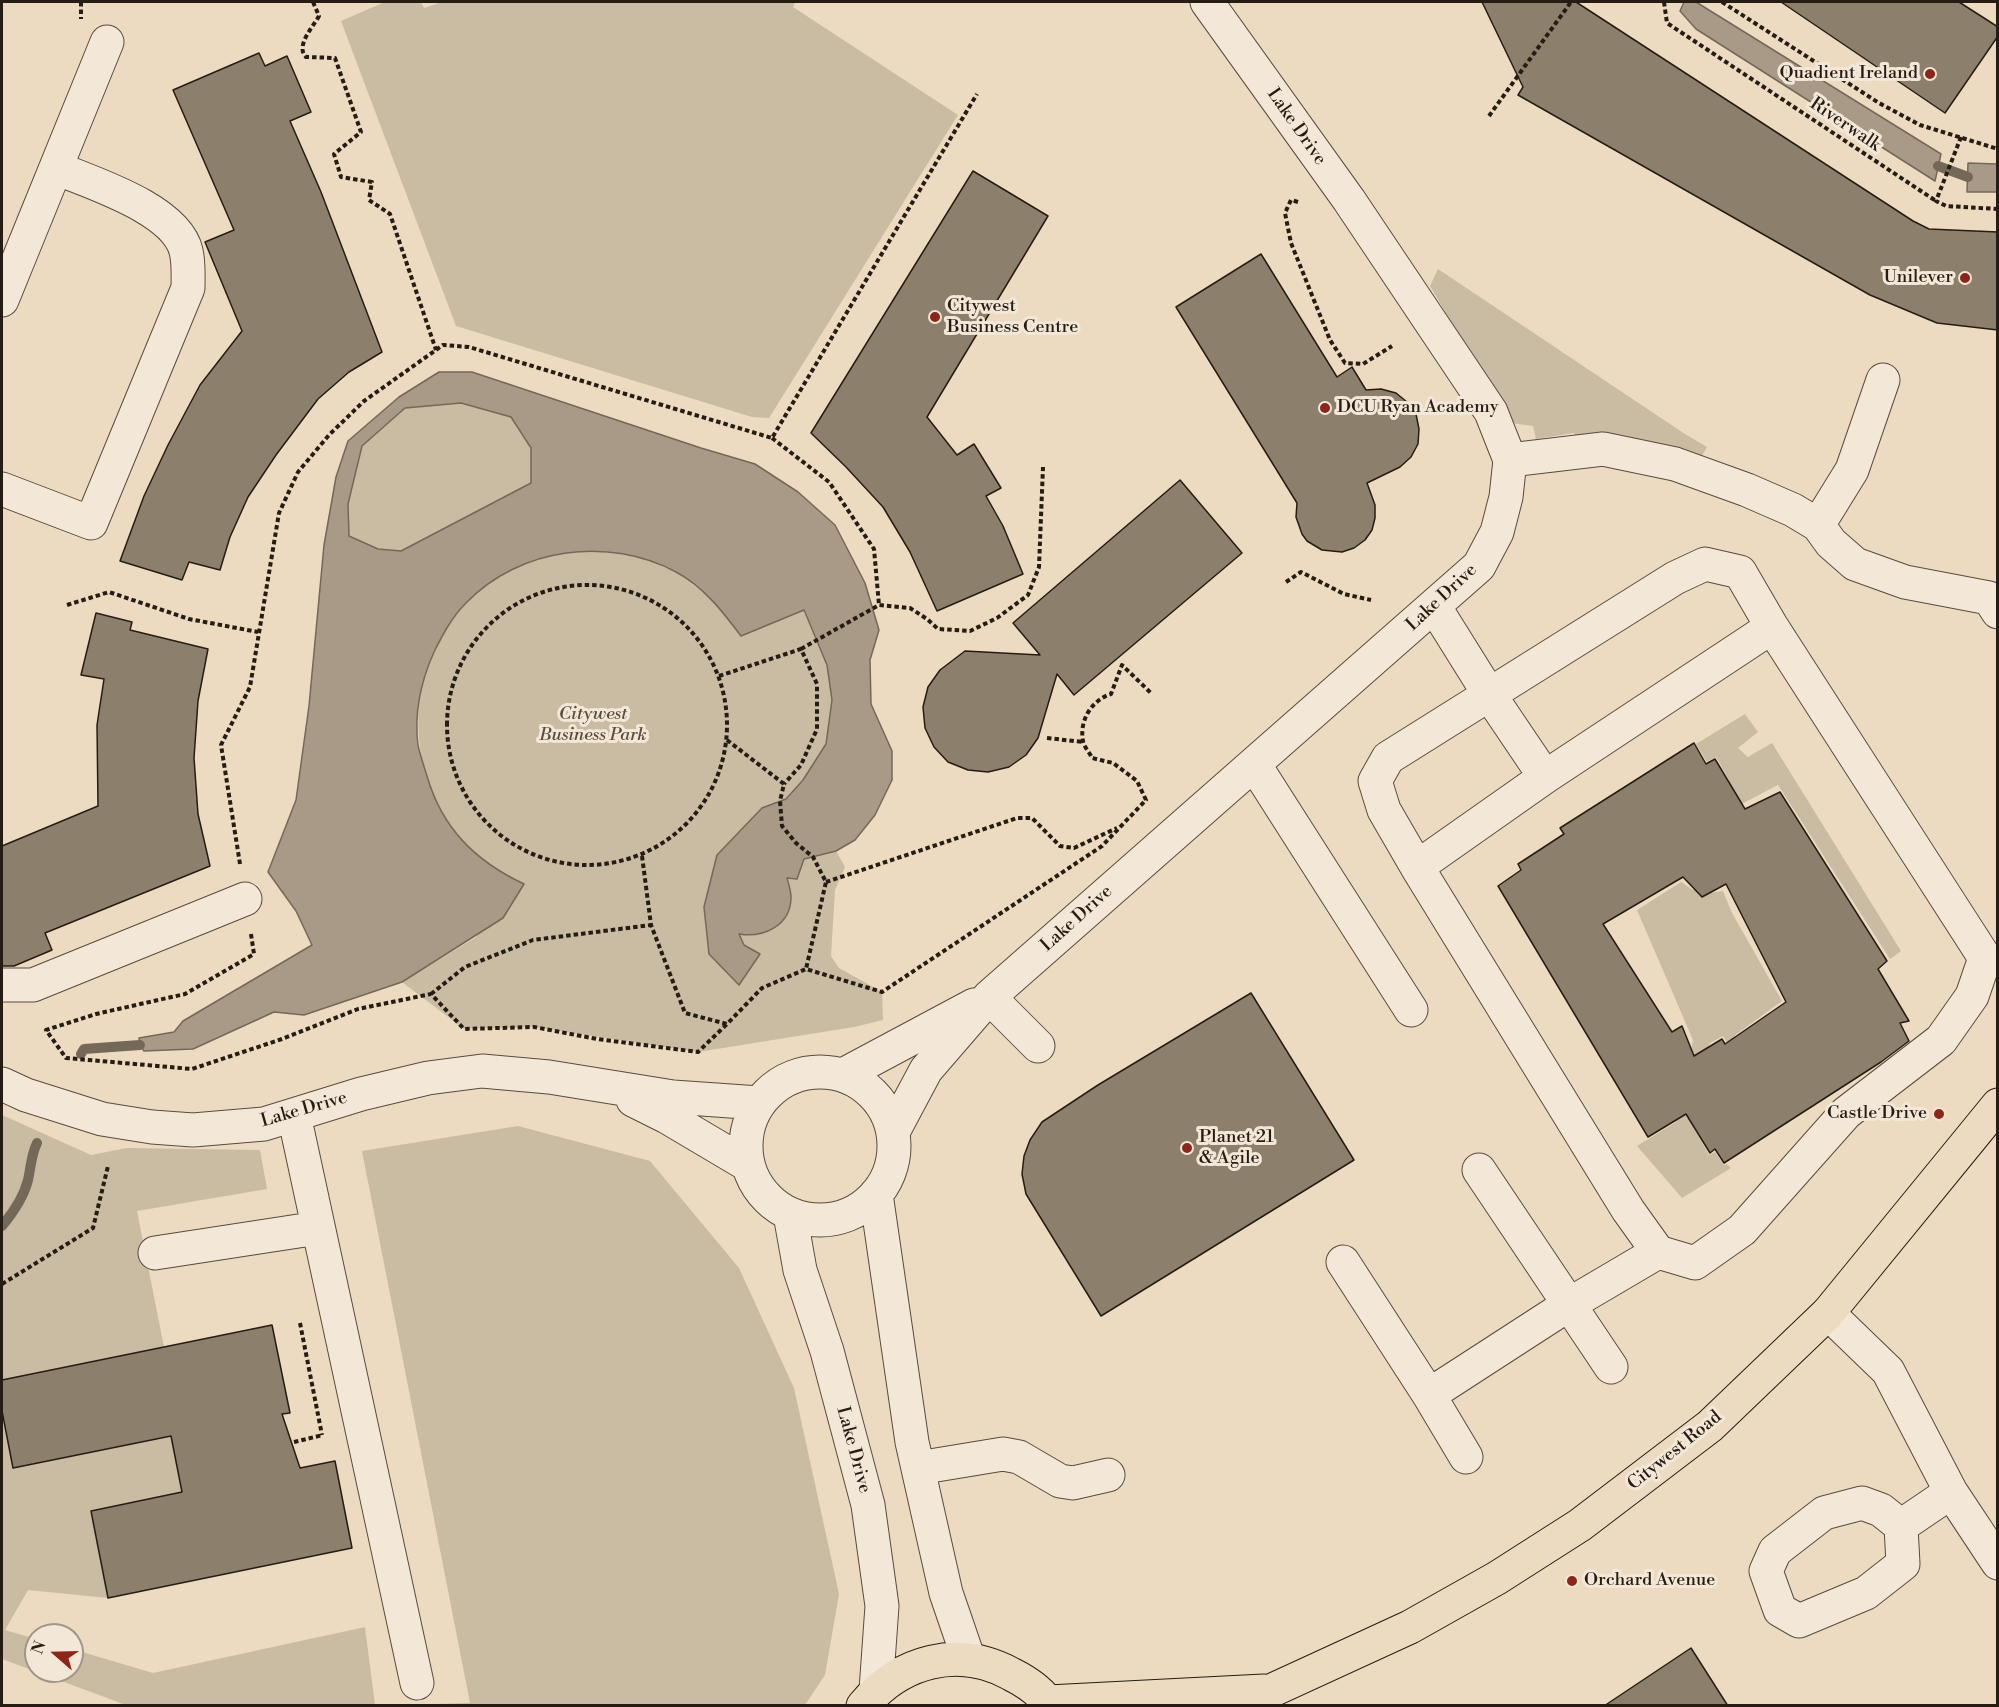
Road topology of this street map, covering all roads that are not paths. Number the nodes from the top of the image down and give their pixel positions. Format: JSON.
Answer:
{"nodes":[{"id":1,"x":1207,"y":2,"type":"edge"},
{"id":2,"x":107,"y":42,"type":"dead end"},
{"id":3,"x":56,"y":168,"type":"junction"},
{"id":4,"x":2,"y":300,"type":"edge"},
{"id":5,"x":1883,"y":380,"type":"dead end"},
{"id":6,"x":1510,"y":460,"type":"junction"},
{"id":7,"x":2,"y":489,"type":"edge"},
{"id":8,"x":1818,"y":525,"type":"junction"},
{"id":9,"x":1434,"y":606,"type":"junction"},
{"id":10,"x":1998,"y":612,"type":"edge"},
{"id":11,"x":1772,"y":627,"type":"junction"},
{"id":12,"x":1489,"y":694,"type":"junction"},
{"id":13,"x":1254,"y":764,"type":"junction"},
{"id":14,"x":1545,"y":777,"type":"junction"},
{"id":15,"x":1417,"y":867,"type":"junction"},
{"id":16,"x":245,"y":899,"type":"road end"},
{"id":17,"x":2,"y":985,"type":"edge"},
{"id":18,"x":989,"y":997,"type":"junction"},
{"id":19,"x":1411,"y":1010,"type":"dead end"},
{"id":20,"x":1038,"y":1046,"type":"dead end"},
{"id":21,"x":843,"y":1075,"type":"junction"},
{"id":22,"x":2,"y":1084,"type":"edge"},
{"id":23,"x":610,"y":1088,"type":"junction"},
{"id":24,"x":759,"y":1103,"type":"junction"},
{"id":25,"x":1998,"y":1106,"type":"edge"},
{"id":26,"x":294,"y":1115,"type":"junction"},
{"id":27,"x":892,"y":1132,"type":"junction"},
{"id":28,"x":748,"y":1165,"type":"junction"},
{"id":29,"x":1479,"y":1170,"type":"dead end"},
{"id":30,"x":876,"y":1194,"type":"junction"},
{"id":31,"x":790,"y":1214,"type":"junction"},
{"id":32,"x":318,"y":1228,"type":"junction"},
{"id":33,"x":1658,"y":1252,"type":"junction"},
{"id":34,"x":155,"y":1253,"type":"dead end"},
{"id":35,"x":1343,"y":1262,"type":"dead end"},
{"id":36,"x":1568,"y":1305,"type":"junction"},
{"id":37,"x":1828,"y":1312,"type":"junction"},
{"id":38,"x":1611,"y":1367,"type":"dead end"},
{"id":39,"x":1429,"y":1395,"type":"junction"},
{"id":40,"x":1466,"y":1457,"type":"dead end"},
{"id":41,"x":918,"y":1468,"type":"junction"},
{"id":42,"x":1108,"y":1475,"type":"dead end"},
{"id":43,"x":1951,"y":1492,"type":"junction"},
{"id":44,"x":1900,"y":1526,"type":"dead end"},
{"id":45,"x":1998,"y":1563,"type":"edge"},
{"id":46,"x":969,"y":1660,"type":"junction"},
{"id":47,"x":417,"y":1683,"type":"dead end"},
{"id":48,"x":1269,"y":1690,"type":"junction"},
{"id":49,"x":869,"y":1698,"type":"edge"},
{"id":50,"x":1049,"y":1704,"type":"edge"},
{"id":51,"x":1238,"y":1706,"type":"edge"}],
"edges":[{"from":1,"to":6,"type":"street","name":"Lake Drive"},
{"from":2,"to":3,"type":"street"},
{"from":3,"to":4,"type":"street"},
{"from":3,"to":7,"type":"street"},
{"from":5,"to":8,"type":"street"},
{"from":6,"to":8,"type":"street"},
{"from":6,"to":9,"type":"street","name":"Lake Drive"},
{"from":8,"to":10,"type":"street"},
{"from":9,"to":12,"type":"street"},
{"from":9,"to":13,"type":"street","name":"Lake Drive"},
{"from":11,"to":12,"type":"street"},
{"from":11,"to":14,"type":"street"},
{"from":11,"to":33,"type":"street"},
{"from":12,"to":14,"type":"street"},
{"from":12,"to":15,"type":"street"},
{"from":13,"to":18,"type":"street","name":"Lake Drive"},
{"from":13,"to":19,"type":"street"},
{"from":14,"to":15,"type":"street"},
{"from":15,"to":33,"type":"street"},
{"from":16,"to":17,"type":"street"},
{"from":18,"to":20,"type":"street"},
{"from":18,"to":21,"type":"street","name":"Lake Drive"},
{"from":18,"to":27,"type":"street","name":"Lake Drive"},
{"from":21,"to":24,"type":"street"},
{"from":21,"to":27,"type":"street"},
{"from":22,"to":26,"type":"street","name":"Lake Drive"},
{"from":23,"to":24,"type":"street","name":"Lake Drive"},
{"from":23,"to":26,"type":"street","name":"Lake Drive"},
{"from":23,"to":28,"type":"street","name":"Lake Drive"},
{"from":24,"to":28,"type":"street"},
{"from":25,"to":37,"type":"main road","name":"Citywest Road"},
{"from":26,"to":32,"type":"street"},
{"from":27,"to":30,"type":"street"},
{"from":28,"to":31,"type":"street"},
{"from":29,"to":36,"type":"street"},
{"from":30,"to":31,"type":"street"},
{"from":30,"to":41,"type":"street"},
{"from":31,"to":49,"type":"street","name":"Lake Drive"},
{"from":32,"to":34,"type":"street"},
{"from":32,"to":47,"type":"street"},
{"from":33,"to":36,"type":"street"},
{"from":35,"to":39,"type":"street"},
{"from":36,"to":38,"type":"street"},
{"from":36,"to":39,"type":"street"},
{"from":37,"to":43,"type":"street"},
{"from":37,"to":48,"type":"main road","name":"Citywest Road"},
{"from":39,"to":40,"type":"street"},
{"from":41,"to":42,"type":"street"},
{"from":41,"to":46,"type":"street"},
{"from":43,"to":44,"type":"street"},
{"from":43,"to":45,"type":"street"},
{"from":46,"to":49,"type":"main road"},
{"from":46,"to":50,"type":"main road"},
{"from":48,"to":50,"type":"main road","name":"Citywest Road"},
{"from":48,"to":51,"type":"main road","name":"Citywest Road"}]}
